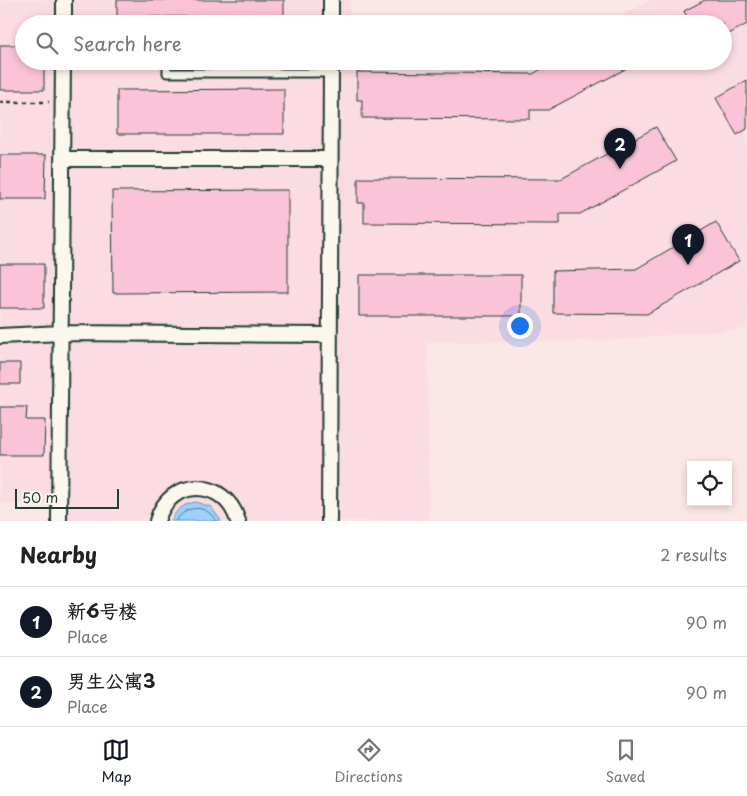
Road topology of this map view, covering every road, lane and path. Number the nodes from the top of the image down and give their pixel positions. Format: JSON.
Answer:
{"nodes":[{"id":1,"x":64,"y":0,"type":"edge"},
{"id":2,"x":331,"y":0,"type":"edge"},
{"id":3,"x":64,"y":15,"type":"edge"},
{"id":4,"x":331,"y":15,"type":"edge"},
{"id":5,"x":63,"y":70,"type":"edge"},
{"id":6,"x":167,"y":70,"type":"edge"},
{"id":7,"x":249,"y":70,"type":"edge"},
{"id":8,"x":331,"y":70,"type":"edge"},
{"id":9,"x":0,"y":102,"type":"edge"},
{"id":10,"x":63,"y":102,"type":"junction"},
{"id":11,"x":330,"y":158,"type":"junction"},
{"id":12,"x":62,"y":159,"type":"junction"},
{"id":13,"x":61,"y":333,"type":"junction"},
{"id":14,"x":330,"y":335,"type":"junction"},
{"id":15,"x":0,"y":336,"type":"edge"},
{"id":16,"x":59,"y":521,"type":"edge"},
{"id":17,"x":157,"y":521,"type":"edge"},
{"id":18,"x":238,"y":521,"type":"edge"},
{"id":19,"x":329,"y":521,"type":"edge"}],
"edges":[{"from":1,"to":3,"type":"street"},
{"from":2,"to":4,"type":"street"},
{"from":5,"to":10,"type":"street"},
{"from":6,"to":7,"type":"lane"},
{"from":8,"to":11,"type":"street"},
{"from":9,"to":10,"type":"path"},
{"from":10,"to":12,"type":"street"},
{"from":11,"to":12,"type":"street"},
{"from":11,"to":14,"type":"street"},
{"from":12,"to":13,"type":"street"},
{"from":13,"to":14,"type":"street"},
{"from":13,"to":15,"type":"street"},
{"from":13,"to":16,"type":"street"},
{"from":14,"to":19,"type":"street"},
{"from":17,"to":18,"type":"street"}]}
